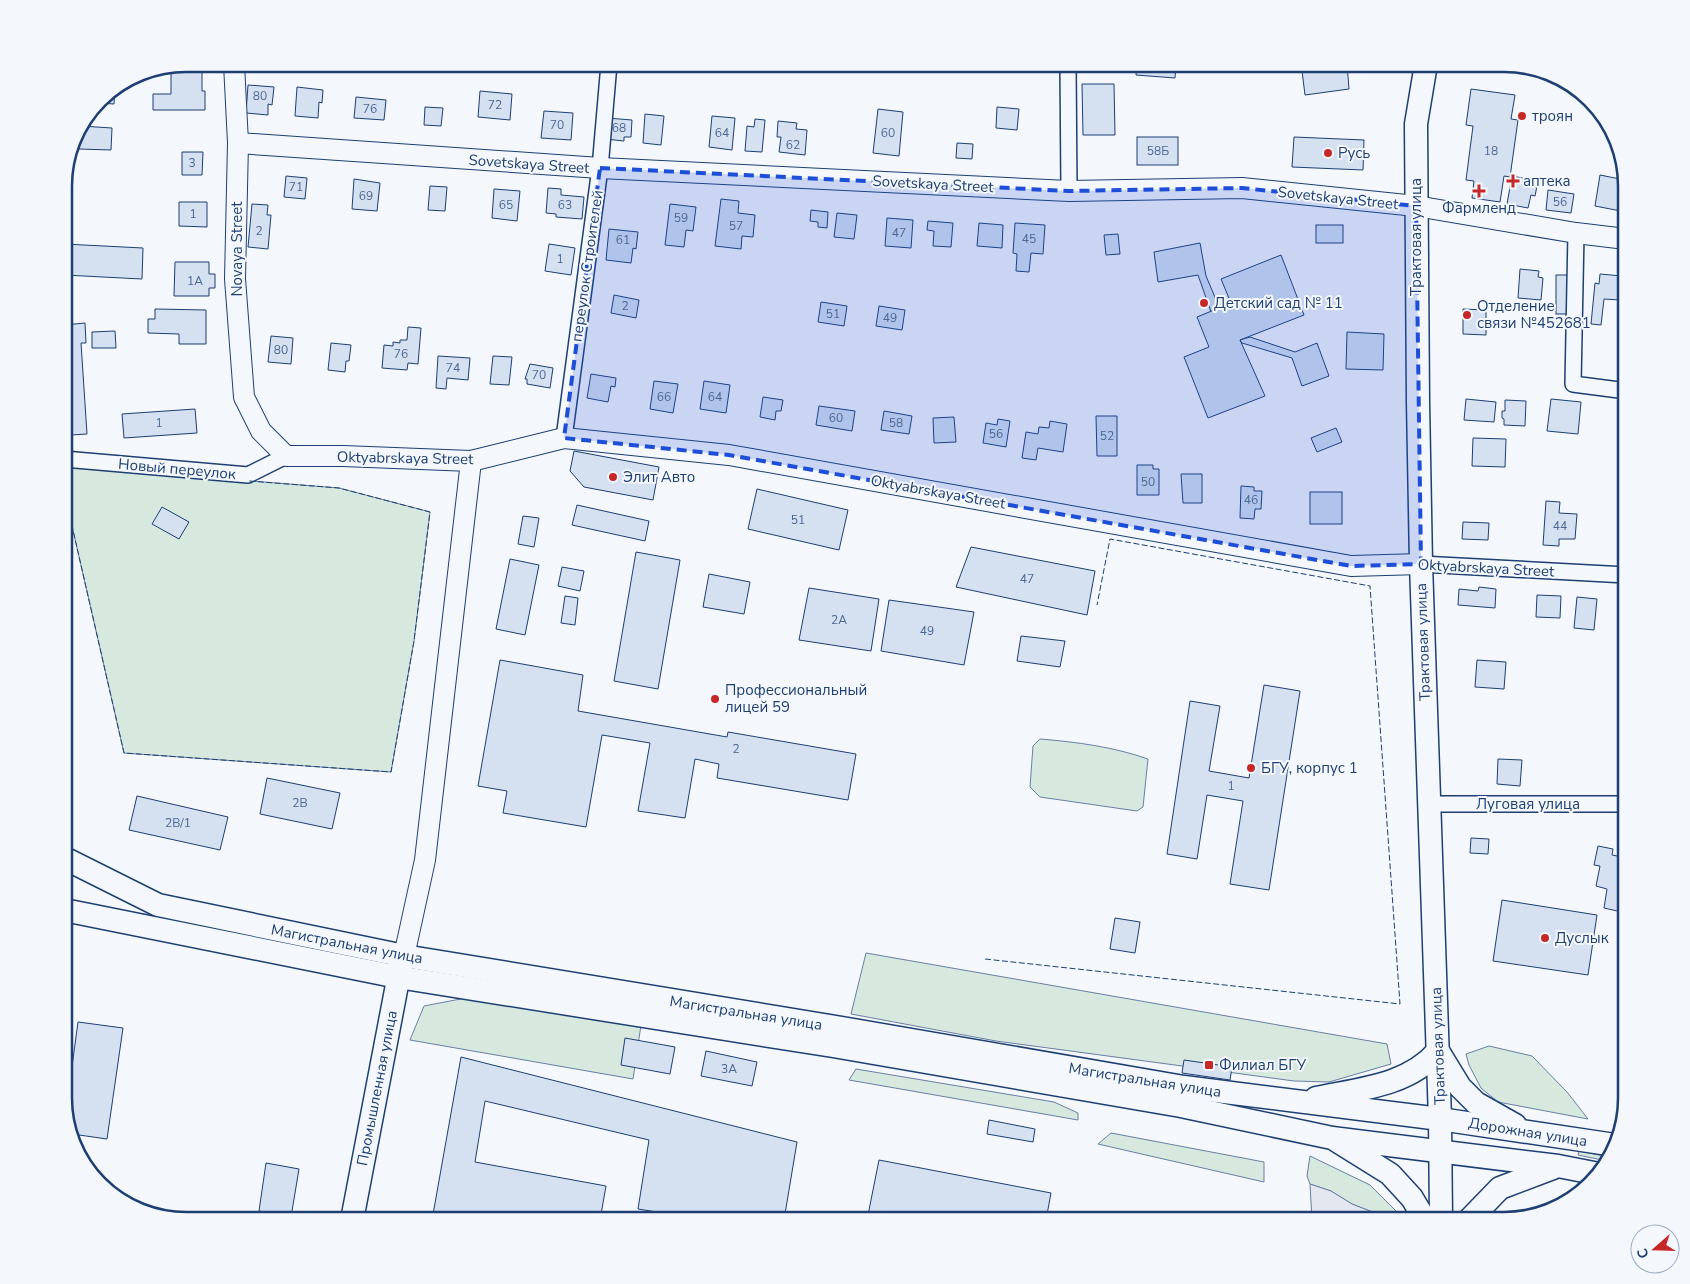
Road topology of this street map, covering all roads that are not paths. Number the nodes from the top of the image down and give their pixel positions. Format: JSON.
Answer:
{"nodes":[{"id":1,"x":1068,"y":72,"type":"edge"},
{"id":2,"x":1425,"y":72,"type":"edge"},
{"id":3,"x":234,"y":73,"type":"edge"},
{"id":4,"x":607,"y":73,"type":"edge"},
{"id":5,"x":238,"y":143,"type":"junction"},
{"id":6,"x":600,"y":168,"type":"junction"},
{"id":7,"x":1069,"y":190,"type":"junction"},
{"id":8,"x":1416,"y":206,"type":"junction"},
{"id":9,"x":1576,"y":233,"type":"junction"},
{"id":10,"x":1618,"y":238,"type":"edge"},
{"id":11,"x":1618,"y":390,"type":"edge"},
{"id":12,"x":564,"y":438,"type":"junction"},
{"id":13,"x":286,"y":456,"type":"junction"},
{"id":14,"x":73,"y":460,"type":"edge"},
{"id":15,"x":471,"y":461,"type":"junction"},
{"id":16,"x":1420,"y":564,"type":"junction"},
{"id":17,"x":1618,"y":575,"type":"edge"},
{"id":18,"x":1429,"y":804,"type":"junction"},
{"id":19,"x":1618,"y":804,"type":"edge"},
{"id":20,"x":73,"y":862,"type":"edge"},
{"id":21,"x":73,"y":912,"type":"edge"},
{"id":22,"x":400,"y":967,"type":"junction"},
{"id":23,"x":1438,"y":1051,"type":"junction"},
{"id":24,"x":1295,"y":1102,"type":"junction"},
{"id":25,"x":1440,"y":1119,"type":"junction"},
{"id":26,"x":1527,"y":1132,"type":"junction"},
{"id":27,"x":1332,"y":1138,"type":"junction"},
{"id":28,"x":1608,"y":1144,"type":"edge"},
{"id":29,"x":1440,"y":1152,"type":"junction"},
{"id":30,"x":1558,"y":1166,"type":"junction"},
{"id":31,"x":1590,"y":1172,"type":"edge"},
{"id":32,"x":354,"y":1212,"type":"edge"},
{"id":33,"x":1420,"y":1212,"type":"edge"},
{"id":34,"x":1441,"y":1212,"type":"edge"},
{"id":35,"x":1477,"y":1212,"type":"edge"}],
"edges":[{"from":1,"to":7,"type":"street"},
{"from":2,"to":8,"type":"main road","name":"Трактовая улица"},
{"from":3,"to":5,"type":"street","name":"Novaya Street"},
{"from":4,"to":6,"type":"street","name":"переулок Строителей"},
{"from":5,"to":6,"type":"street","name":"Sovetskaya Street"},
{"from":5,"to":13,"type":"street","name":"Novaya Street"},
{"from":6,"to":7,"type":"street","name":"Sovetskaya Street"},
{"from":6,"to":12,"type":"street","name":"переулок Строителей"},
{"from":7,"to":8,"type":"street","name":"Sovetskaya Street"},
{"from":8,"to":9,"type":"street","name":"Sovetskaya Street"},
{"from":8,"to":16,"type":"main road","name":"Трактовая улица"},
{"from":9,"to":10,"type":"street","name":"Sovetskaya Street"},
{"from":9,"to":11,"type":"street"},
{"from":12,"to":15,"type":"street","name":"Oktyabrskaya Street"},
{"from":12,"to":16,"type":"street","name":"Oktyabrskaya Street"},
{"from":13,"to":14,"type":"street","name":"Новый переулок"},
{"from":13,"to":15,"type":"street","name":"Oktyabrskaya Street"},
{"from":15,"to":22,"type":"street"},
{"from":16,"to":17,"type":"street","name":"Oktyabrskaya Street"},
{"from":16,"to":18,"type":"main road","name":"Трактовая улица"},
{"from":18,"to":19,"type":"street","name":"Луговая улица"},
{"from":18,"to":23,"type":"main road","name":"Трактовая улица"},
{"from":20,"to":22,"type":"main road","name":"Магистральная улица"},
{"from":21,"to":22,"type":"main road","name":"Магистральная улица"},
{"from":22,"to":24,"type":"main road","name":"Магистральная улица"},
{"from":22,"to":27,"type":"main road","name":"Магистральная улица"},
{"from":22,"to":32,"type":"main road","name":"Промышленная улица"},
{"from":23,"to":24,"type":"main road"},
{"from":23,"to":25,"type":"main road","name":"Трактовая улица"},
{"from":23,"to":26,"type":"main road"},
{"from":24,"to":25,"type":"main road","name":"Магистральная улица"},
{"from":25,"to":26,"type":"main road","name":"Дорожная улица"},
{"from":25,"to":29,"type":"main road","name":"Трактовая улица"},
{"from":26,"to":28,"type":"main road","name":"Дорожная улица"},
{"from":27,"to":29,"type":"main road","name":"Магистральная улица"},
{"from":27,"to":33,"type":"main road"},
{"from":29,"to":30,"type":"main road","name":"Дорожная улица"},
{"from":29,"to":34,"type":"main road","name":"Трактовая улица"},
{"from":30,"to":31,"type":"main road","name":"Дорожная улица"},
{"from":30,"to":35,"type":"main road"}]}
